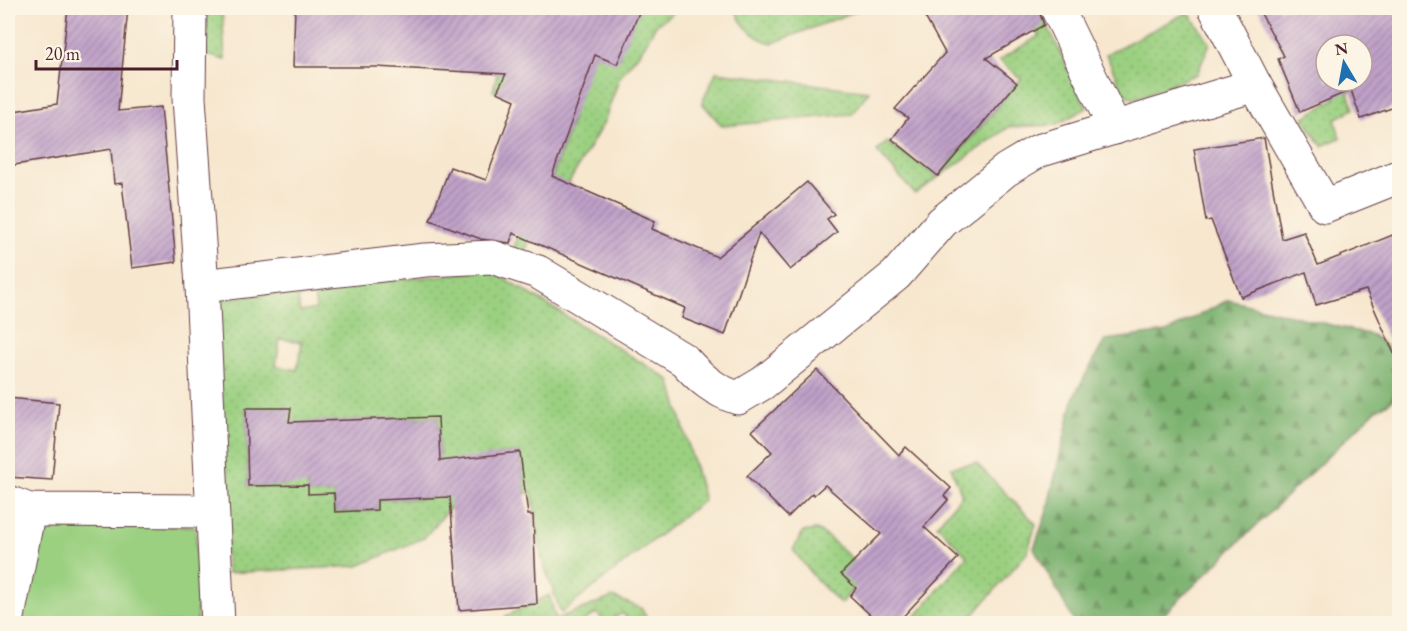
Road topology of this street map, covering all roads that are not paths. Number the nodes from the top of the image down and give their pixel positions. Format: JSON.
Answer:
{"nodes":[{"id":1,"x":190,"y":8,"type":"edge"},
{"id":2,"x":1057,"y":8,"type":"edge"},
{"id":3,"x":1215,"y":8,"type":"edge"},
{"id":4,"x":1255,"y":85,"type":"junction"},
{"id":5,"x":1115,"y":128,"type":"junction"},
{"id":6,"x":1400,"y":176,"type":"edge"},
{"id":7,"x":202,"y":286,"type":"junction"},
{"id":8,"x":18,"y":506,"type":"edge"},
{"id":9,"x":213,"y":511,"type":"junction"},
{"id":10,"x":8,"y":617,"type":"edge"},
{"id":11,"x":218,"y":624,"type":"edge"}],
"edges":[{"from":1,"to":7,"type":"street"},
{"from":2,"to":5,"type":"street"},
{"from":3,"to":4,"type":"street"},
{"from":4,"to":5,"type":"street"},
{"from":4,"to":6,"type":"street"},
{"from":5,"to":7,"type":"street"},
{"from":7,"to":9,"type":"street"},
{"from":8,"to":9,"type":"street"},
{"from":8,"to":10,"type":"street"},
{"from":9,"to":11,"type":"street"}]}
